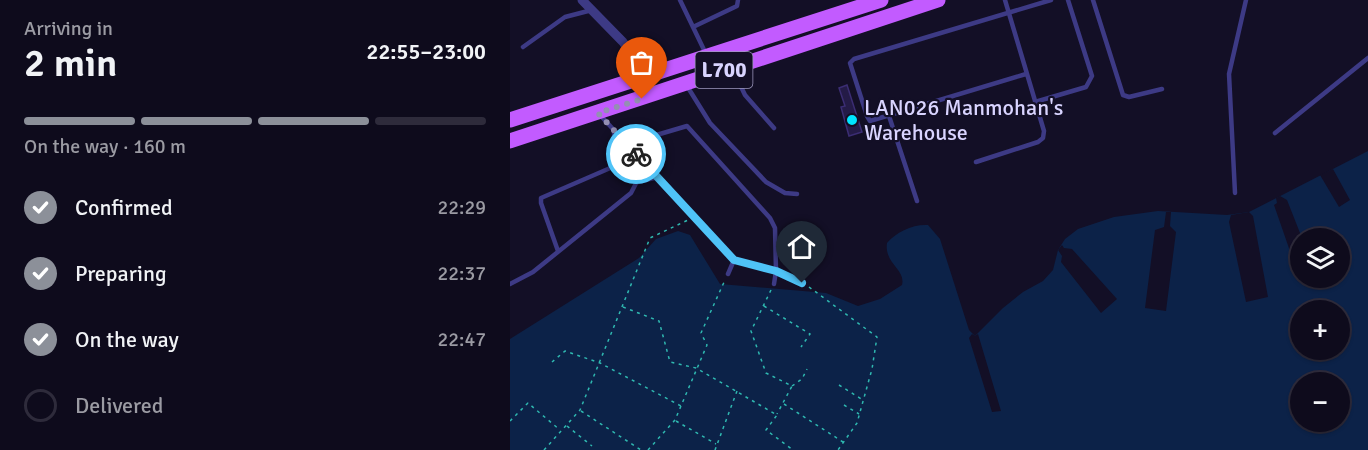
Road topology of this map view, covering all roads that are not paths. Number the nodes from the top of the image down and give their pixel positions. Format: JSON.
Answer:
{"nodes":[{"id":1,"x":582,"y":0,"type":"edge"},
{"id":2,"x":680,"y":0,"type":"edge"},
{"id":3,"x":738,"y":0,"type":"edge"},
{"id":4,"x":881,"y":0,"type":"edge"},
{"id":5,"x":938,"y":0,"type":"edge"},
{"id":6,"x":1005,"y":0,"type":"edge"},
{"id":7,"x":1051,"y":0,"type":"edge"},
{"id":8,"x":1068,"y":0,"type":"edge"},
{"id":9,"x":1093,"y":0,"type":"edge"},
{"id":10,"x":1246,"y":0,"type":"edge"},
{"id":11,"x":592,"y":10,"type":"junction"},
{"id":12,"x":1009,"y":13,"type":"junction"},
{"id":13,"x":693,"y":27,"type":"junction"},
{"id":14,"x":523,"y":46,"type":"dead end"},
{"id":15,"x":707,"y":57,"type":"junction"},
{"id":16,"x":1368,"y":58,"type":"edge"},
{"id":17,"x":732,"y":67,"type":"junction"},
{"id":18,"x":1026,"y":74,"type":"junction"},
{"id":19,"x":647,"y":77,"type":"junction"},
{"id":20,"x":686,"y":84,"type":"junction"},
{"id":21,"x":1162,"y":89,"type":"dead end"},
{"id":22,"x":1035,"y":102,"type":"junction"},
{"id":23,"x":598,"y":113,"type":"junction"},
{"id":24,"x":889,"y":116,"type":"junction"},
{"id":25,"x":510,"y":120,"type":"edge"},
{"id":26,"x":774,"y":128,"type":"dead end"},
{"id":27,"x":614,"y":130,"type":"junction"},
{"id":28,"x":1275,"y":133,"type":"dead end"},
{"id":29,"x":510,"y":141,"type":"edge"},
{"id":30,"x":626,"y":144,"type":"junction"},
{"id":31,"x":638,"y":156,"type":"junction"},
{"id":32,"x":976,"y":162,"type":"dead end"},
{"id":33,"x":618,"y":164,"type":"junction"},
{"id":34,"x":646,"y":164,"type":"junction"},
{"id":35,"x":658,"y":177,"type":"junction"},
{"id":36,"x":638,"y":182,"type":"junction"},
{"id":37,"x":1235,"y":193,"type":"dead end"},
{"id":38,"x":797,"y":194,"type":"dead end"},
{"id":39,"x":917,"y":201,"type":"dead end"},
{"id":40,"x":558,"y":251,"type":"junction"},
{"id":41,"x":734,"y":260,"type":"junction"},
{"id":42,"x":776,"y":271,"type":"junction"},
{"id":43,"x":728,"y":274,"type":"road end"},
{"id":44,"x":802,"y":283,"type":"road end"},
{"id":45,"x":510,"y":284,"type":"edge"},
{"id":46,"x":774,"y":284,"type":"road end"}],
"edges":[{"from":1,"to":11,"type":"street"},
{"from":2,"to":13,"type":"lane"},
{"from":3,"to":13,"type":"lane"},
{"from":4,"to":15,"type":"main road","number":"L700"},
{"from":5,"to":17,"type":"main road","number":"L700"},
{"from":6,"to":12,"type":"lane"},
{"from":7,"to":12,"type":"lane"},
{"from":8,"to":22,"type":"lane"},
{"from":9,"to":21,"type":"lane"},
{"from":10,"to":37,"type":"lane"},
{"from":11,"to":14,"type":"lane"},
{"from":11,"to":19,"type":"street"},
{"from":12,"to":18,"type":"lane"},
{"from":12,"to":24,"type":"lane"},
{"from":13,"to":15,"type":"lane"},
{"from":15,"to":19,"type":"main road","number":"L700"},
{"from":16,"to":28,"type":"lane"},
{"from":17,"to":20,"type":"main road","number":"L700"},
{"from":17,"to":26,"type":"lane"},
{"from":18,"to":22,"type":"lane"},
{"from":18,"to":24,"type":"lane"},
{"from":19,"to":25,"type":"main road","number":"L700"},
{"from":20,"to":23,"type":"main road","number":"L700"},
{"from":20,"to":38,"type":"lane"},
{"from":22,"to":32,"type":"lane"},
{"from":23,"to":27,"type":"lane"},
{"from":23,"to":29,"type":"main road","number":"L700"},
{"from":24,"to":39,"type":"lane"},
{"from":27,"to":30,"type":"lane"},
{"from":27,"to":33,"type":"lane"},
{"from":30,"to":31,"type":"lane"},
{"from":30,"to":42,"type":"lane"},
{"from":31,"to":33,"type":"lane"},
{"from":31,"to":34,"type":"lane"},
{"from":33,"to":36,"type":"lane"},
{"from":33,"to":40,"type":"lane"},
{"from":34,"to":35,"type":"lane"},
{"from":34,"to":36,"type":"lane"},
{"from":35,"to":36,"type":"lane"},
{"from":35,"to":41,"type":"lane"},
{"from":36,"to":40,"type":"lane"},
{"from":40,"to":45,"type":"lane"},
{"from":41,"to":42,"type":"lane"},
{"from":41,"to":43,"type":"lane"},
{"from":42,"to":44,"type":"lane"},
{"from":42,"to":46,"type":"lane"}]}
